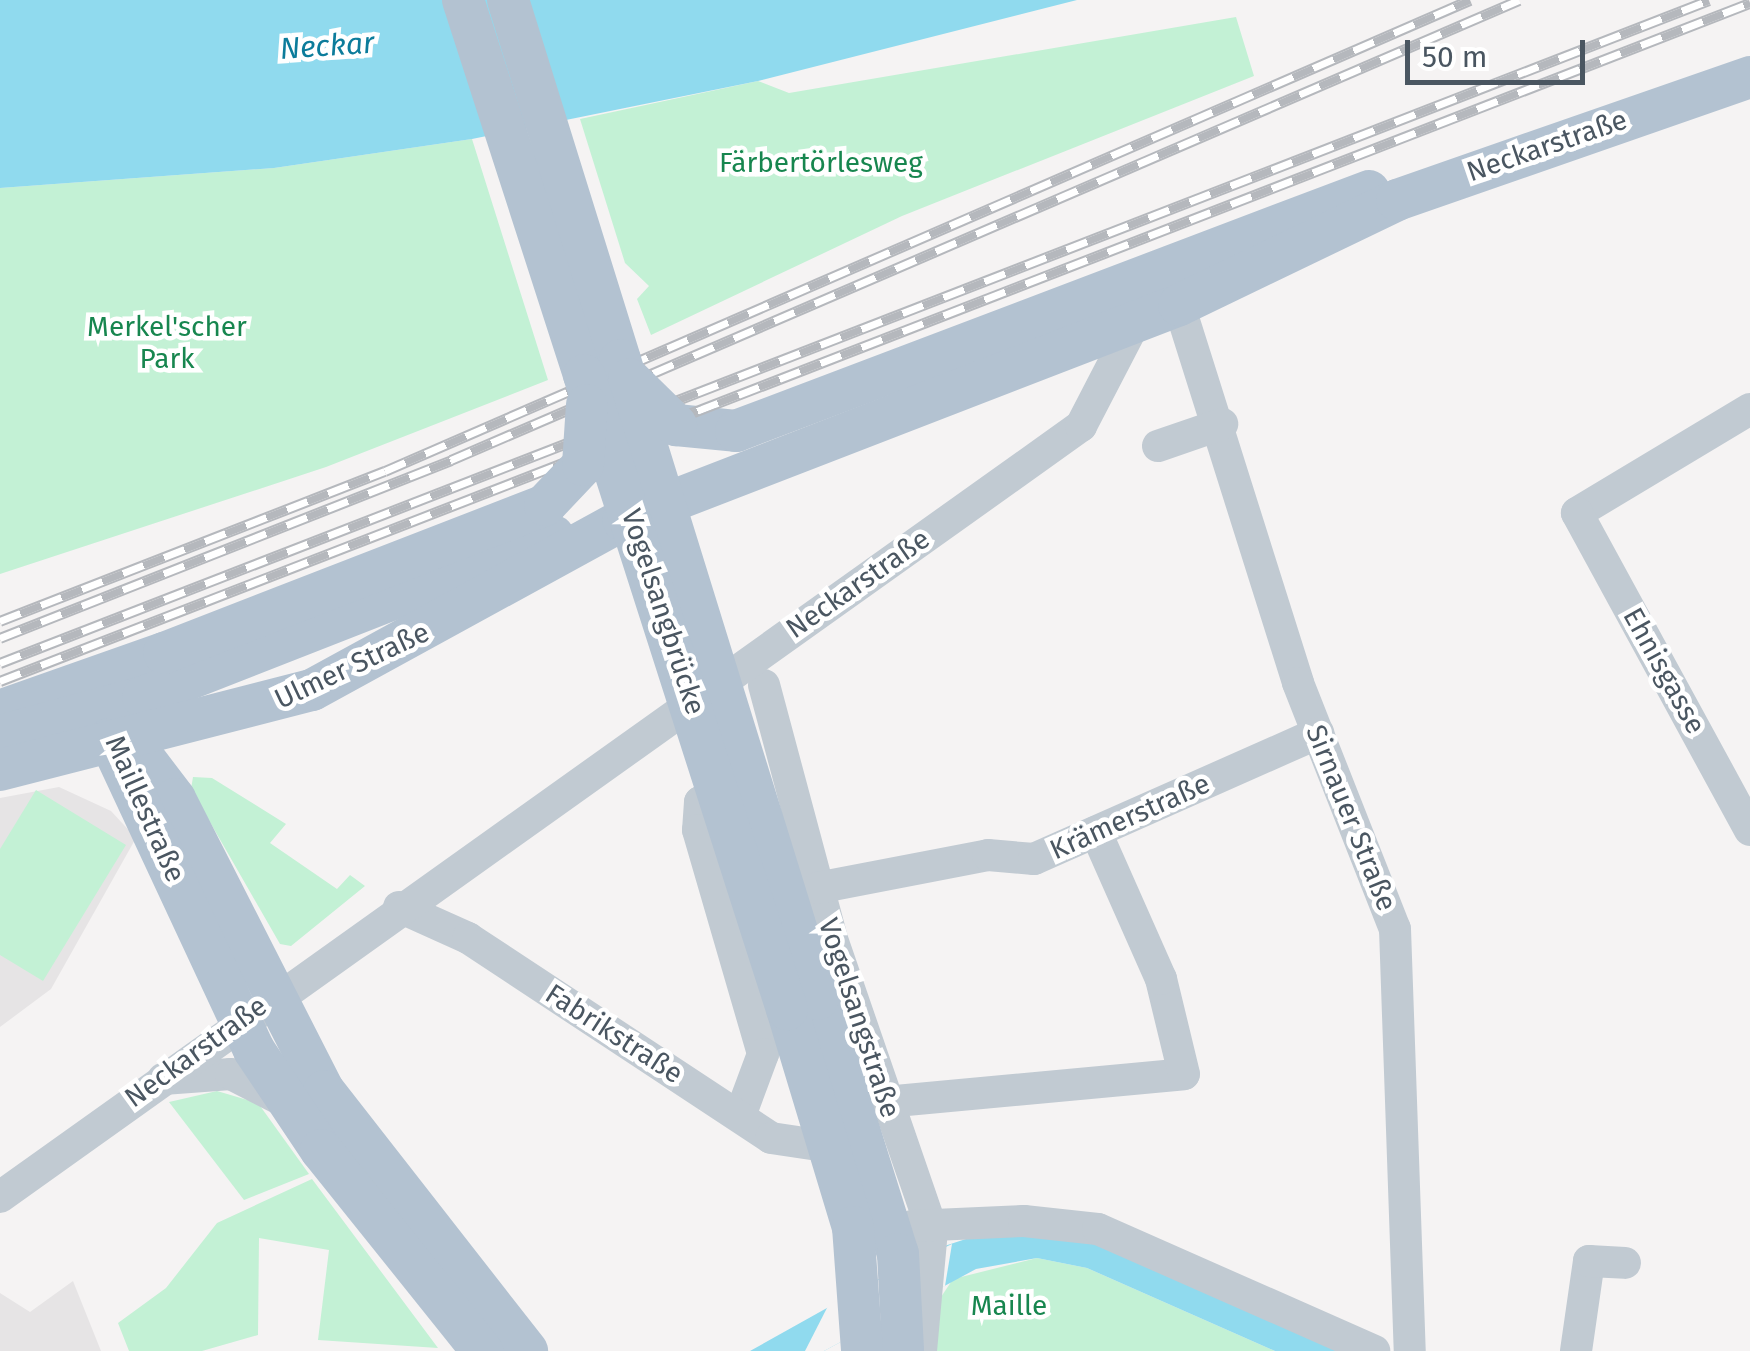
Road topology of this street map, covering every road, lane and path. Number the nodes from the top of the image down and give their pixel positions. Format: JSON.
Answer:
{"nodes":[{"id":1,"x":463,"y":0,"type":"edge"},
{"id":2,"x":508,"y":0,"type":"edge"},
{"id":3,"x":1750,"y":77,"type":"edge"},
{"id":4,"x":1472,"y":171,"type":"junction"},
{"id":5,"x":1180,"y":305,"type":"junction"},
{"id":6,"x":1135,"y":322,"type":"junction"},
{"id":7,"x":602,"y":368,"type":"junction"},
{"id":8,"x":1750,"y":409,"type":"edge"},
{"id":9,"x":1222,"y":424,"type":"junction"},
{"id":10,"x":1158,"y":446,"type":"dead end"},
{"id":11,"x":622,"y":520,"type":"junction"},
{"id":12,"x":764,"y":686,"type":"dead end"},
{"id":13,"x":0,"y":710,"type":"edge"},
{"id":14,"x":252,"y":710,"type":"junction"},
{"id":15,"x":117,"y":729,"type":"junction"},
{"id":16,"x":1318,"y":733,"type":"junction"},
{"id":17,"x":0,"y":736,"type":"edge"},
{"id":18,"x":786,"y":770,"type":"junction"},
{"id":19,"x":0,"y":773,"type":"edge"},
{"id":20,"x":175,"y":798,"type":"junction"},
{"id":21,"x":1750,"y":830,"type":"edge"},
{"id":22,"x":1096,"y":832,"type":"junction"},
{"id":23,"x":154,"y":837,"type":"junction"},
{"id":24,"x":817,"y":888,"type":"junction"},
{"id":25,"x":399,"y":907,"type":"junction"},
{"id":26,"x":803,"y":1004,"type":"junction"},
{"id":27,"x":255,"y":1009,"type":"junction"},
{"id":28,"x":154,"y":1082,"type":"junction"},
{"id":29,"x":885,"y":1102,"type":"junction"},
{"id":30,"x":287,"y":1104,"type":"junction"},
{"id":31,"x":740,"y":1116,"type":"junction"},
{"id":32,"x":832,"y":1147,"type":"junction"},
{"id":33,"x":0,"y":1198,"type":"edge"},
{"id":34,"x":869,"y":1216,"type":"junction"},
{"id":35,"x":1625,"y":1263,"type":"dead end"},
{"id":36,"x":915,"y":1267,"type":"junction"},
{"id":37,"x":848,"y":1344,"type":"edge"},
{"id":38,"x":482,"y":1351,"type":"edge"},
{"id":39,"x":527,"y":1351,"type":"edge"},
{"id":40,"x":903,"y":1351,"type":"edge"},
{"id":41,"x":921,"y":1351,"type":"edge"},
{"id":42,"x":1374,"y":1351,"type":"edge"},
{"id":43,"x":1410,"y":1351,"type":"edge"},
{"id":44,"x":1576,"y":1351,"type":"edge"}],
"edges":[{"from":1,"to":7,"type":"main road","name":"Vogelsangbrücke"},
{"from":2,"to":7,"type":"main road","name":"Vogelsangbrücke"},
{"from":3,"to":4,"type":"main road","name":"Neckarstraße"},
{"from":4,"to":5,"type":"main road","name":"Neckarstraße"},
{"from":4,"to":7,"type":"main road","bridge":true},
{"from":5,"to":6,"type":"main road","name":"Neckarstraße"},
{"from":5,"to":9,"type":"street","name":"Sirnauer Straße"},
{"from":6,"to":11,"type":"main road","name":"Ulmer Straße"},
{"from":6,"to":25,"type":"street","name":"Neckarstraße"},
{"from":7,"to":13,"type":"main road","bridge":true},
{"from":7,"to":26,"type":"main road","name":"Vogelsangbrücke","bridge":true},
{"from":8,"to":21,"type":"street","name":"Ehnisgasse"},
{"from":9,"to":10,"type":"street"},
{"from":9,"to":16,"type":"street","name":"Sirnauer Straße"},
{"from":11,"to":14,"type":"main road","name":"Ulmer Straße"},
{"from":11,"to":15,"type":"main road","name":"Ulmer Straße"},
{"from":12,"to":18,"type":"street","name":"Vogelsangstraße"},
{"from":14,"to":15,"type":"main road","name":"Ulmer Straße"},
{"from":14,"to":20,"type":"main road"},
{"from":15,"to":17,"type":"main road","name":"Ulmer Straße"},
{"from":15,"to":19,"type":"main road","name":"Ulmer Straße"},
{"from":15,"to":20,"type":"main road","name":"Maillestraße"},
{"from":15,"to":23,"type":"main road","name":"Maillestraße"},
{"from":16,"to":22,"type":"street","name":"Krämerstraße"},
{"from":16,"to":43,"type":"street","name":"Sirnauer Straße"},
{"from":18,"to":24,"type":"street","name":"Vogelsangstraße"},
{"from":18,"to":31,"type":"street"},
{"from":19,"to":23,"type":"main road"},
{"from":20,"to":27,"type":"main road","name":"Maillestraße"},
{"from":22,"to":24,"type":"street","name":"Krämerstraße"},
{"from":22,"to":29,"type":"street"},
{"from":23,"to":27,"type":"main road","name":"Maillestraße"},
{"from":24,"to":29,"type":"street","name":"Vogelsangstraße"},
{"from":25,"to":27,"type":"street","name":"Neckarstraße"},
{"from":25,"to":31,"type":"street","name":"Fabrikstraße"},
{"from":26,"to":32,"type":"main road","name":"Vogelsangbrücke"},
{"from":26,"to":34,"type":"main road","name":"Vogelsangbrücke"},
{"from":27,"to":28,"type":"street","name":"Neckarstraße"},
{"from":27,"to":30,"type":"main road","name":"Maillestraße"},
{"from":27,"to":39,"type":"main road","name":"Maillestraße"},
{"from":28,"to":30,"type":"street"},
{"from":28,"to":33,"type":"street","name":"Neckarstraße"},
{"from":29,"to":36,"type":"street","name":"Vogelsangstraße"},
{"from":30,"to":38,"type":"main road","name":"Maillestraße"},
{"from":31,"to":32,"type":"street","name":"Fabrikstraße"},
{"from":32,"to":34,"type":"main road","name":"Vogelsangbrücke"},
{"from":34,"to":36,"type":"main road"},
{"from":34,"to":37,"type":"main road"},
{"from":35,"to":44,"type":"street"},
{"from":36,"to":40,"type":"main road"},
{"from":36,"to":41,"type":"street","name":"Vogelsangstraße"},
{"from":36,"to":42,"type":"street"}]}
